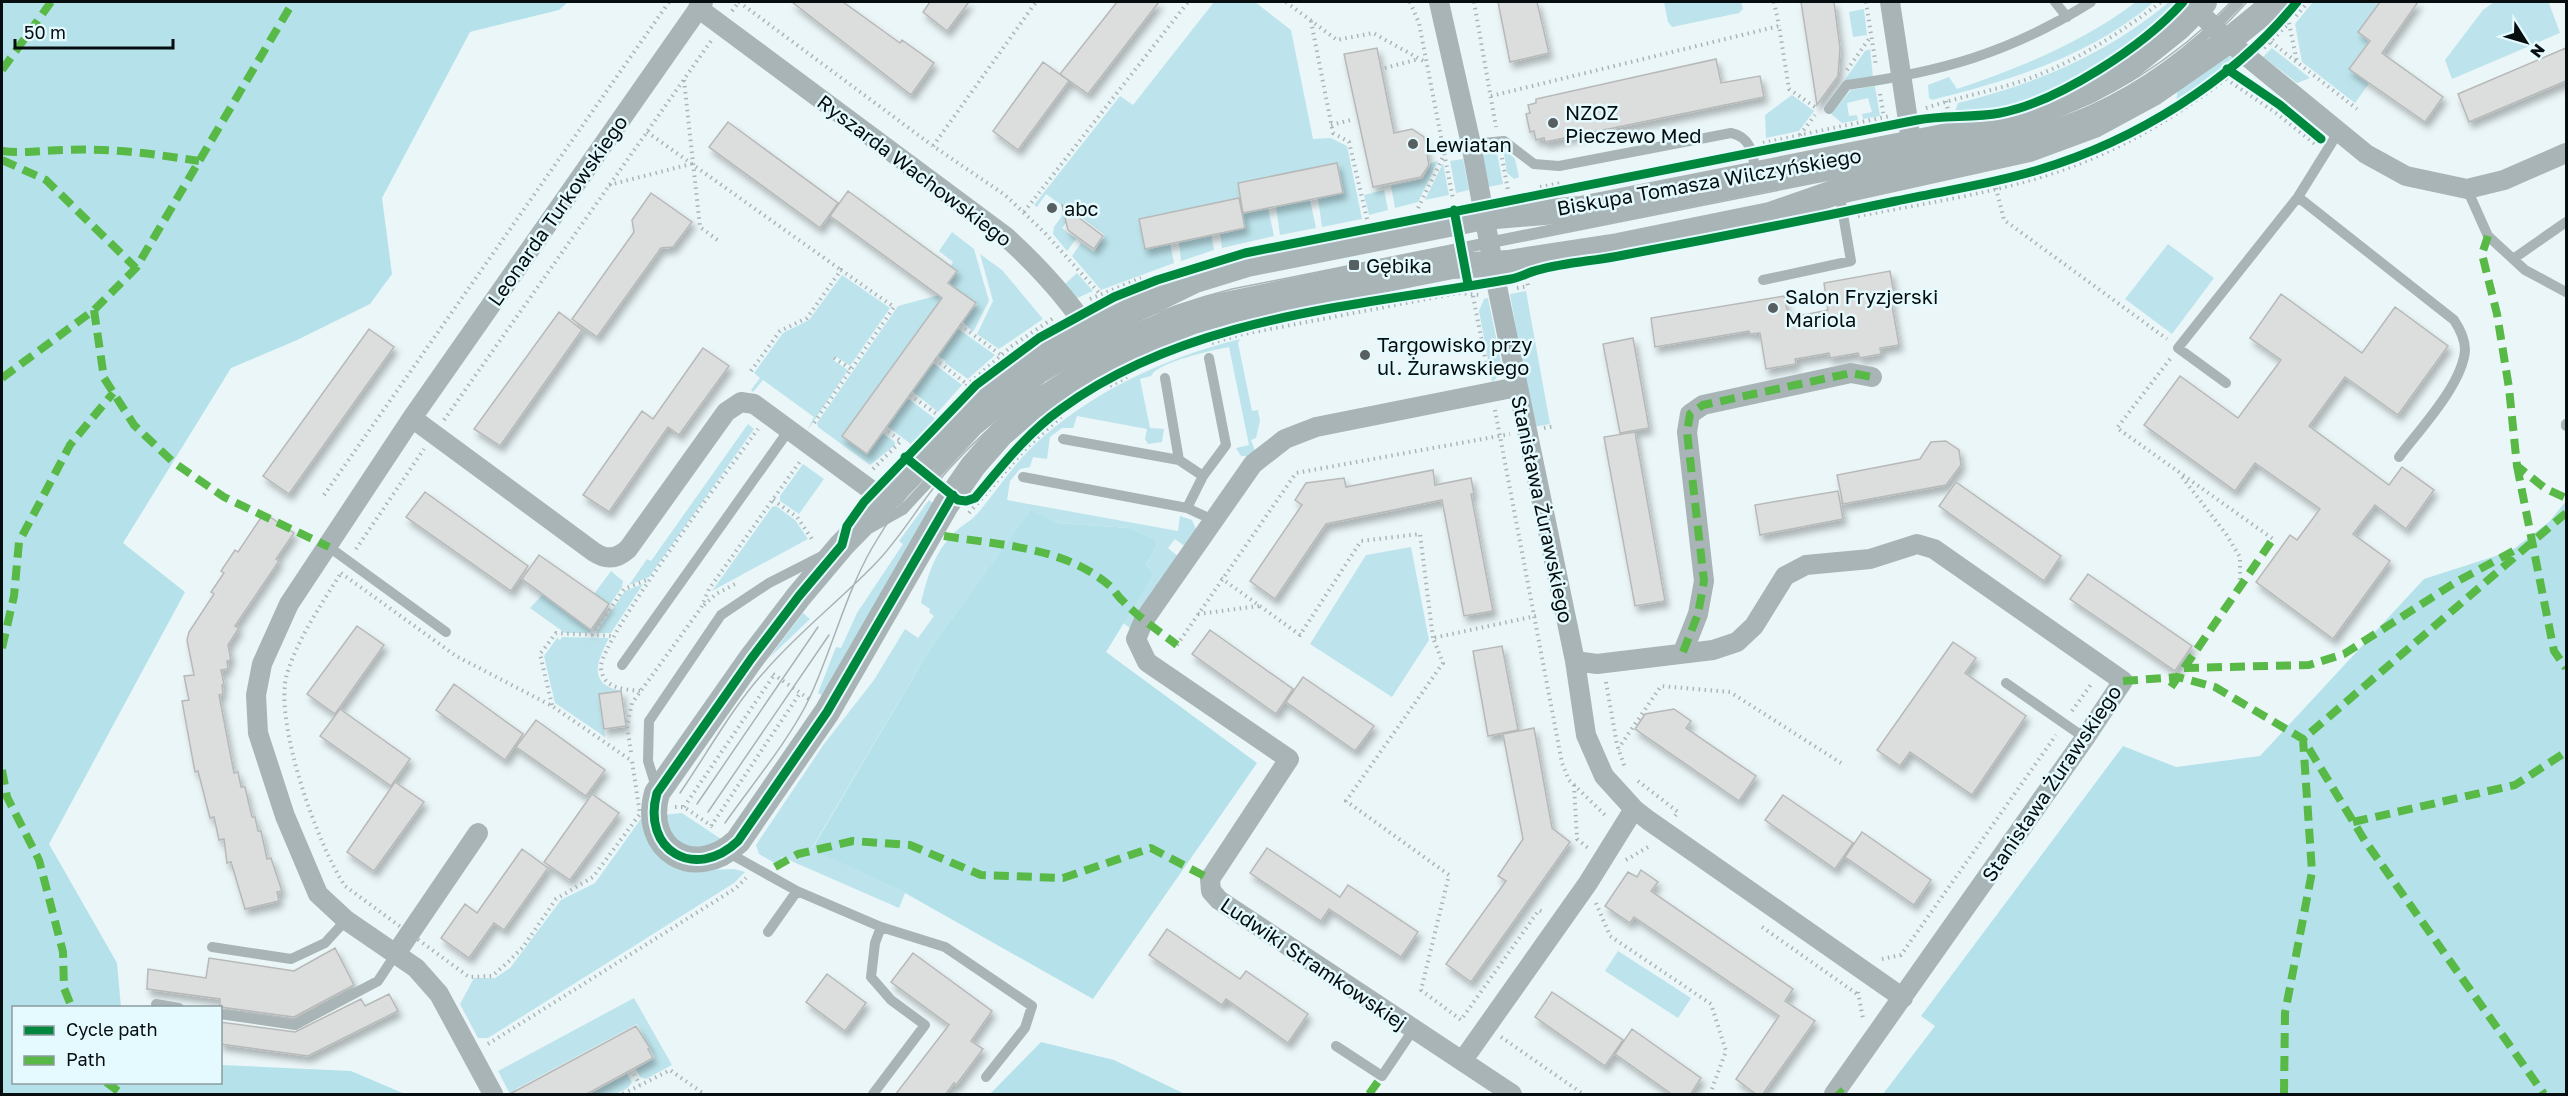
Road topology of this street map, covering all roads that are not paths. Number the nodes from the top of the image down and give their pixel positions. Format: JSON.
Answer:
{"nodes":[{"id":1,"x":1439,"y":2,"type":"edge"},
{"id":2,"x":1890,"y":2,"type":"edge"},
{"id":3,"x":2055,"y":2,"type":"edge"},
{"id":4,"x":2091,"y":2,"type":"edge"},
{"id":5,"x":2239,"y":2,"type":"edge"},
{"id":6,"x":2276,"y":2,"type":"edge"},
{"id":7,"x":700,"y":5,"type":"edge"},
{"id":8,"x":2067,"y":16,"type":"junction"},
{"id":9,"x":2218,"y":27,"type":"edge"},
{"id":10,"x":1900,"y":78,"type":"junction"},
{"id":11,"x":1826,"y":113,"type":"road end"},
{"id":12,"x":2326,"y":139,"type":"junction"},
{"id":13,"x":1914,"y":141,"type":"junction"},
{"id":14,"x":1471,"y":144,"type":"junction"},
{"id":15,"x":2566,"y":153,"type":"edge"},
{"id":16,"x":1754,"y":164,"type":"junction"},
{"id":17,"x":1838,"y":184,"type":"junction"},
{"id":18,"x":2467,"y":189,"type":"junction"},
{"id":19,"x":2298,"y":196,"type":"junction"},
{"id":20,"x":1484,"y":217,"type":"junction"},
{"id":21,"x":2566,"y":222,"type":"edge"},
{"id":22,"x":2513,"y":259,"type":"junction"},
{"id":23,"x":1493,"y":263,"type":"junction"},
{"id":24,"x":1763,"y":280,"type":"dead end"},
{"id":25,"x":2566,"y":293,"type":"edge"},
{"id":26,"x":1087,"y":332,"type":"junction"},
{"id":27,"x":1209,"y":358,"type":"dead end"},
{"id":28,"x":1872,"y":377,"type":"dead end"},
{"id":29,"x":1165,"y":378,"type":"dead end"},
{"id":30,"x":2226,"y":383,"type":"dead end"},
{"id":31,"x":1518,"y":387,"type":"junction"},
{"id":32,"x":1009,"y":403,"type":"junction"},
{"id":33,"x":412,"y":418,"type":"junction"},
{"id":34,"x":806,"y":437,"type":"junction"},
{"id":35,"x":1063,"y":439,"type":"dead end"},
{"id":36,"x":2399,"y":457,"type":"dead end"},
{"id":37,"x":1179,"y":460,"type":"junction"},
{"id":38,"x":973,"y":466,"type":"junction"},
{"id":39,"x":1203,"y":476,"type":"junction"},
{"id":40,"x":1023,"y":477,"type":"dead end"},
{"id":41,"x":886,"y":501,"type":"junction"},
{"id":42,"x":1187,"y":508,"type":"junction"},
{"id":43,"x":1213,"y":520,"type":"junction"},
{"id":44,"x":842,"y":545,"type":"junction"},
{"id":45,"x":328,"y":548,"type":"junction"},
{"id":46,"x":447,"y":632,"type":"dead end"},
{"id":47,"x":1683,"y":652,"type":"junction"},
{"id":48,"x":1575,"y":661,"type":"junction"},
{"id":49,"x":622,"y":665,"type":"dead end"},
{"id":50,"x":2006,"y":683,"type":"dead end"},
{"id":51,"x":2085,"y":738,"type":"junction"},
{"id":52,"x":665,"y":800,"type":"junction"},
{"id":53,"x":1634,"y":809,"type":"junction"},
{"id":54,"x":478,"y":833,"type":"dead end"},
{"id":55,"x":724,"y":842,"type":"junction"},
{"id":56,"x":797,"y":891,"type":"junction"},
{"id":57,"x":346,"y":920,"type":"junction"},
{"id":58,"x":881,"y":927,"type":"junction"},
{"id":59,"x":768,"y":932,"type":"dead end"},
{"id":60,"x":212,"y":947,"type":"dead end"},
{"id":61,"x":397,"y":952,"type":"junction"},
{"id":62,"x":1903,"y":998,"type":"junction"},
{"id":63,"x":156,"y":1004,"type":"dead end"},
{"id":64,"x":168,"y":1006,"type":"edge"},
{"id":65,"x":222,"y":1014,"type":"edge"},
{"id":66,"x":1413,"y":1030,"type":"junction"},
{"id":67,"x":1336,"y":1046,"type":"dead end"},
{"id":68,"x":1462,"y":1060,"type":"junction"},
{"id":69,"x":987,"y":1077,"type":"dead end"},
{"id":70,"x":493,"y":1095,"type":"edge"},
{"id":71,"x":873,"y":1095,"type":"edge"},
{"id":72,"x":1512,"y":1095,"type":"edge"},
{"id":73,"x":1834,"y":1095,"type":"edge"}],
"edges":[{"from":1,"to":14,"type":"street","name":"Stanisława Żurawskiego"},
{"from":2,"to":10,"type":"street"},
{"from":3,"to":8,"type":"lane"},
{"from":4,"to":8,"type":"lane"},
{"from":5,"to":9,"type":"lane"},
{"from":6,"to":9,"type":"street","name":"Biskupa Tomasza Wilczyńskiego"},
{"from":7,"to":26,"type":"street","name":"Ryszarda Wachowskiego"},
{"from":7,"to":33,"type":"street","name":"Leonarda Turkowskiego"},
{"from":8,"to":10,"type":"lane"},
{"from":9,"to":12,"type":"street"},
{"from":9,"to":13,"type":"street","name":"Biskupa Tomasza Wilczyńskiego"},
{"from":9,"to":13,"type":"street","name":"Biskupa Tomasza Wilczyńskiego"},
{"from":10,"to":11,"type":"lane"},
{"from":10,"to":13,"type":"street"},
{"from":12,"to":18,"type":"street"},
{"from":12,"to":19,"type":"lane"},
{"from":13,"to":17,"type":"street","name":"Biskupa Tomasza Wilczyńskiego"},
{"from":14,"to":16,"type":"lane"},
{"from":14,"to":20,"type":"street","name":"Stanisława Żurawskiego"},
{"from":15,"to":18,"type":"street"},
{"from":16,"to":17,"type":"street","name":"Biskupa Tomasza Wilczyńskiego"},
{"from":16,"to":20,"type":"street","name":"Biskupa Tomasza Wilczyńskiego"},
{"from":17,"to":23,"type":"street","name":"Biskupa Tomasza Wilczyńskiego"},
{"from":17,"to":24,"type":"lane"},
{"from":18,"to":22,"type":"lane"},
{"from":19,"to":30,"type":"lane"},
{"from":19,"to":36,"type":"lane"},
{"from":20,"to":23,"type":"street","name":"Stanisława Żurawskiego"},
{"from":20,"to":26,"type":"street","name":"Biskupa Tomasza Wilczyńskiego"},
{"from":21,"to":22,"type":"lane"},
{"from":22,"to":25,"type":"lane"},
{"from":23,"to":26,"type":"street","name":"Biskupa Tomasza Wilczyńskiego"},
{"from":23,"to":31,"type":"street","name":"Stanisława Żurawskiego"},
{"from":26,"to":32,"type":"lane"},
{"from":26,"to":38,"type":"street","name":"Biskupa Tomasza Wilczyńskiego"},
{"from":26,"to":41,"type":"street","name":"Biskupa Tomasza Wilczyńskiego"},
{"from":27,"to":39,"type":"lane"},
{"from":28,"to":47,"type":"street"},
{"from":29,"to":37,"type":"lane"},
{"from":31,"to":43,"type":"street","name":"Ludwiki Stramkowskiej"},
{"from":31,"to":48,"type":"street","name":"Stanisława Żurawskiego"},
{"from":32,"to":38,"type":"lane"},
{"from":32,"to":44,"type":"lane"},
{"from":33,"to":34,"type":"street"},
{"from":33,"to":45,"type":"street","name":"Leonarda Turkowskiego"},
{"from":34,"to":41,"type":"street"},
{"from":34,"to":49,"type":"lane"},
{"from":35,"to":37,"type":"lane"},
{"from":37,"to":39,"type":"lane"},
{"from":38,"to":55,"type":"street","name":"Biskupa Tomasza Wilczyńskiego"},
{"from":39,"to":42,"type":"lane"},
{"from":40,"to":42,"type":"lane"},
{"from":41,"to":44,"type":"street","name":"Biskupa Tomasza Wilczyńskiego"},
{"from":42,"to":43,"type":"lane"},
{"from":43,"to":66,"type":"street","name":"Ludwiki Stramkowskiej"},
{"from":44,"to":52,"type":"street","name":"Biskupa Tomasza Wilczyńskiego"},
{"from":44,"to":52,"type":"lane"},
{"from":45,"to":46,"type":"lane"},
{"from":45,"to":57,"type":"street","name":"Leonarda Turkowskiego"},
{"from":47,"to":48,"type":"street","name":"Stanisława Żurawskiego"},
{"from":47,"to":51,"type":"street","name":"Stanisława Żurawskiego"},
{"from":48,"to":53,"type":"street","name":"Stanisława Żurawskiego"},
{"from":50,"to":51,"type":"lane"},
{"from":51,"to":62,"type":"street","name":"Stanisława Żurawskiego"},
{"from":52,"to":55,"type":"street","name":"Biskupa Tomasza Wilczyńskiego"},
{"from":53,"to":62,"type":"street","name":"Stanisława Żurawskiego"},
{"from":53,"to":68,"type":"street"},
{"from":54,"to":61,"type":"street"},
{"from":55,"to":56,"type":"lane"},
{"from":56,"to":58,"type":"lane"},
{"from":56,"to":59,"type":"lane"},
{"from":57,"to":60,"type":"lane"},
{"from":57,"to":61,"type":"street","name":"Leonarda Turkowskiego"},
{"from":58,"to":69,"type":"lane"},
{"from":58,"to":71,"type":"lane"},
{"from":61,"to":65,"type":"lane"},
{"from":61,"to":70,"type":"street","name":"Leonarda Turkowskiego"},
{"from":62,"to":73,"type":"street"},
{"from":63,"to":64,"type":"lane"},
{"from":66,"to":67,"type":"lane"},
{"from":66,"to":68,"type":"street","name":"Ludwiki Stramkowskiej"},
{"from":68,"to":72,"type":"street","name":"Ludwiki Stramkowskiej"}]}
